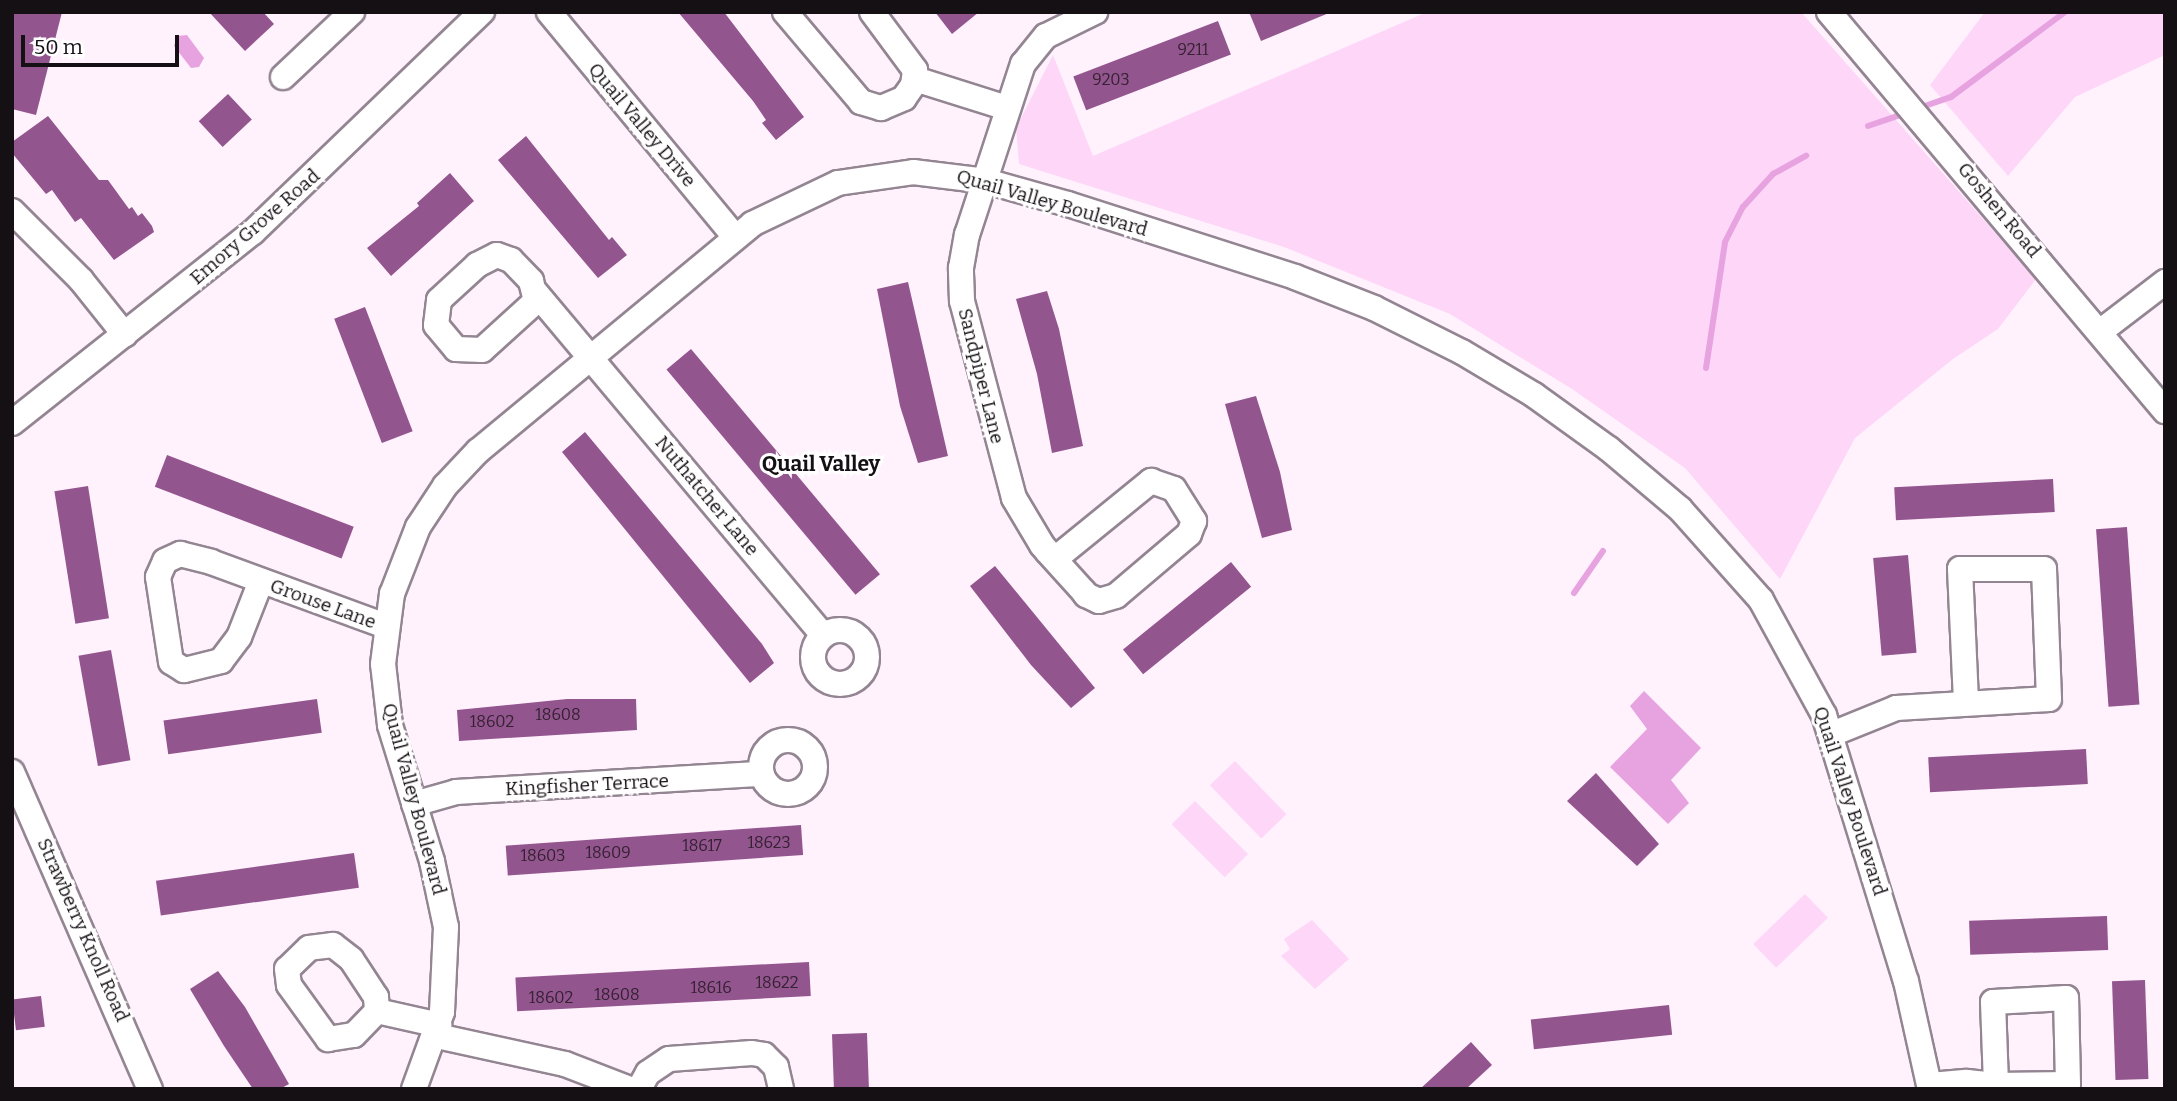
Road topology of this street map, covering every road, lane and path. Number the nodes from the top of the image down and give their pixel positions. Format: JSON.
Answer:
{"nodes":[{"id":1,"x":352,"y":12,"type":"edge"},
{"id":2,"x":482,"y":12,"type":"edge"},
{"id":3,"x":549,"y":12,"type":"edge"},
{"id":4,"x":785,"y":12,"type":"edge"},
{"id":5,"x":872,"y":12,"type":"edge"},
{"id":6,"x":1095,"y":12,"type":"edge"},
{"id":7,"x":1829,"y":12,"type":"edge"},
{"id":8,"x":283,"y":77,"type":"dead end"},
{"id":9,"x":915,"y":79,"type":"junction"},
{"id":10,"x":1007,"y":108,"type":"junction"},
{"id":11,"x":986,"y":181,"type":"junction"},
{"id":12,"x":12,"y":211,"type":"edge"},
{"id":13,"x":735,"y":237,"type":"junction"},
{"id":14,"x":2165,"y":282,"type":"edge"},
{"id":15,"x":536,"y":293,"type":"dead end"},
{"id":16,"x":2101,"y":331,"type":"junction"},
{"id":17,"x":125,"y":335,"type":"junction"},
{"id":18,"x":591,"y":356,"type":"junction"},
{"id":19,"x":2165,"y":411,"type":"edge"},
{"id":20,"x":12,"y":423,"type":"edge"},
{"id":21,"x":1055,"y":559,"type":"junction"},
{"id":22,"x":261,"y":581,"type":"junction"},
{"id":23,"x":386,"y":626,"type":"junction"},
{"id":24,"x":823,"y":635,"type":"dead end"},
{"id":25,"x":1966,"y":702,"type":"junction"},
{"id":26,"x":1832,"y":734,"type":"junction"},
{"id":27,"x":12,"y":772,"type":"edge"},
{"id":28,"x":761,"y":774,"type":"dead end"},
{"id":29,"x":414,"y":804,"type":"junction"},
{"id":30,"x":377,"y":1011,"type":"dead end"},
{"id":31,"x":438,"y":1030,"type":"junction"},
{"id":32,"x":1996,"y":1085,"type":"junction"},
{"id":33,"x":1930,"y":1087,"type":"edge"},
{"id":34,"x":150,"y":1089,"type":"edge"},
{"id":35,"x":414,"y":1089,"type":"edge"},
{"id":36,"x":630,"y":1089,"type":"edge"},
{"id":37,"x":639,"y":1089,"type":"edge"},
{"id":38,"x":781,"y":1089,"type":"edge"}],
"edges":[{"from":1,"to":8,"type":"street"},
{"from":2,"to":17,"type":"street","name":"Emory Grove Road"},
{"from":3,"to":13,"type":"street","name":"Quail Valley Drive"},
{"from":4,"to":9,"type":"street"},
{"from":5,"to":9,"type":"street"},
{"from":6,"to":10,"type":"street","name":"Sandpiper Lane"},
{"from":7,"to":16,"type":"street","name":"Goshen Road"},
{"from":9,"to":10,"type":"street"},
{"from":10,"to":11,"type":"street","name":"Sandpiper Lane"},
{"from":11,"to":13,"type":"street","name":"Quail Valley Boulevard"},
{"from":11,"to":21,"type":"street","name":"Sandpiper Lane"},
{"from":11,"to":26,"type":"street","name":"Quail Valley Boulevard"},
{"from":12,"to":17,"type":"street"},
{"from":13,"to":18,"type":"street","name":"Quail Valley Boulevard"},
{"from":14,"to":16,"type":"street"},
{"from":15,"to":18,"type":"street","name":"Nuthatcher Lane"},
{"from":16,"to":19,"type":"street","name":"Goshen Road"},
{"from":17,"to":20,"type":"street","name":"Emory Grove Road"},
{"from":18,"to":23,"type":"street","name":"Quail Valley Boulevard"},
{"from":18,"to":24,"type":"street","name":"Nuthatcher Lane"},
{"from":21,"to":21,"type":"street","name":"Sandpiper Lane"},
{"from":22,"to":22,"type":"street","name":"Grouse Lane"},
{"from":22,"to":23,"type":"street","name":"Grouse Lane"},
{"from":23,"to":29,"type":"street","name":"Quail Valley Boulevard"},
{"from":25,"to":25,"type":"street"},
{"from":25,"to":26,"type":"street"},
{"from":26,"to":33,"type":"street","name":"Quail Valley Boulevard"},
{"from":27,"to":34,"type":"street","name":"Strawberry Knoll Road"},
{"from":28,"to":29,"type":"street","name":"Kingfisher Terrace"},
{"from":29,"to":31,"type":"street","name":"Quail Valley Boulevard"},
{"from":30,"to":31,"type":"street"},
{"from":31,"to":35,"type":"street","name":"Quail Valley Boulevard"},
{"from":31,"to":36,"type":"street"},
{"from":32,"to":32,"type":"street"},
{"from":32,"to":33,"type":"street"},
{"from":37,"to":38,"type":"street"}]}
